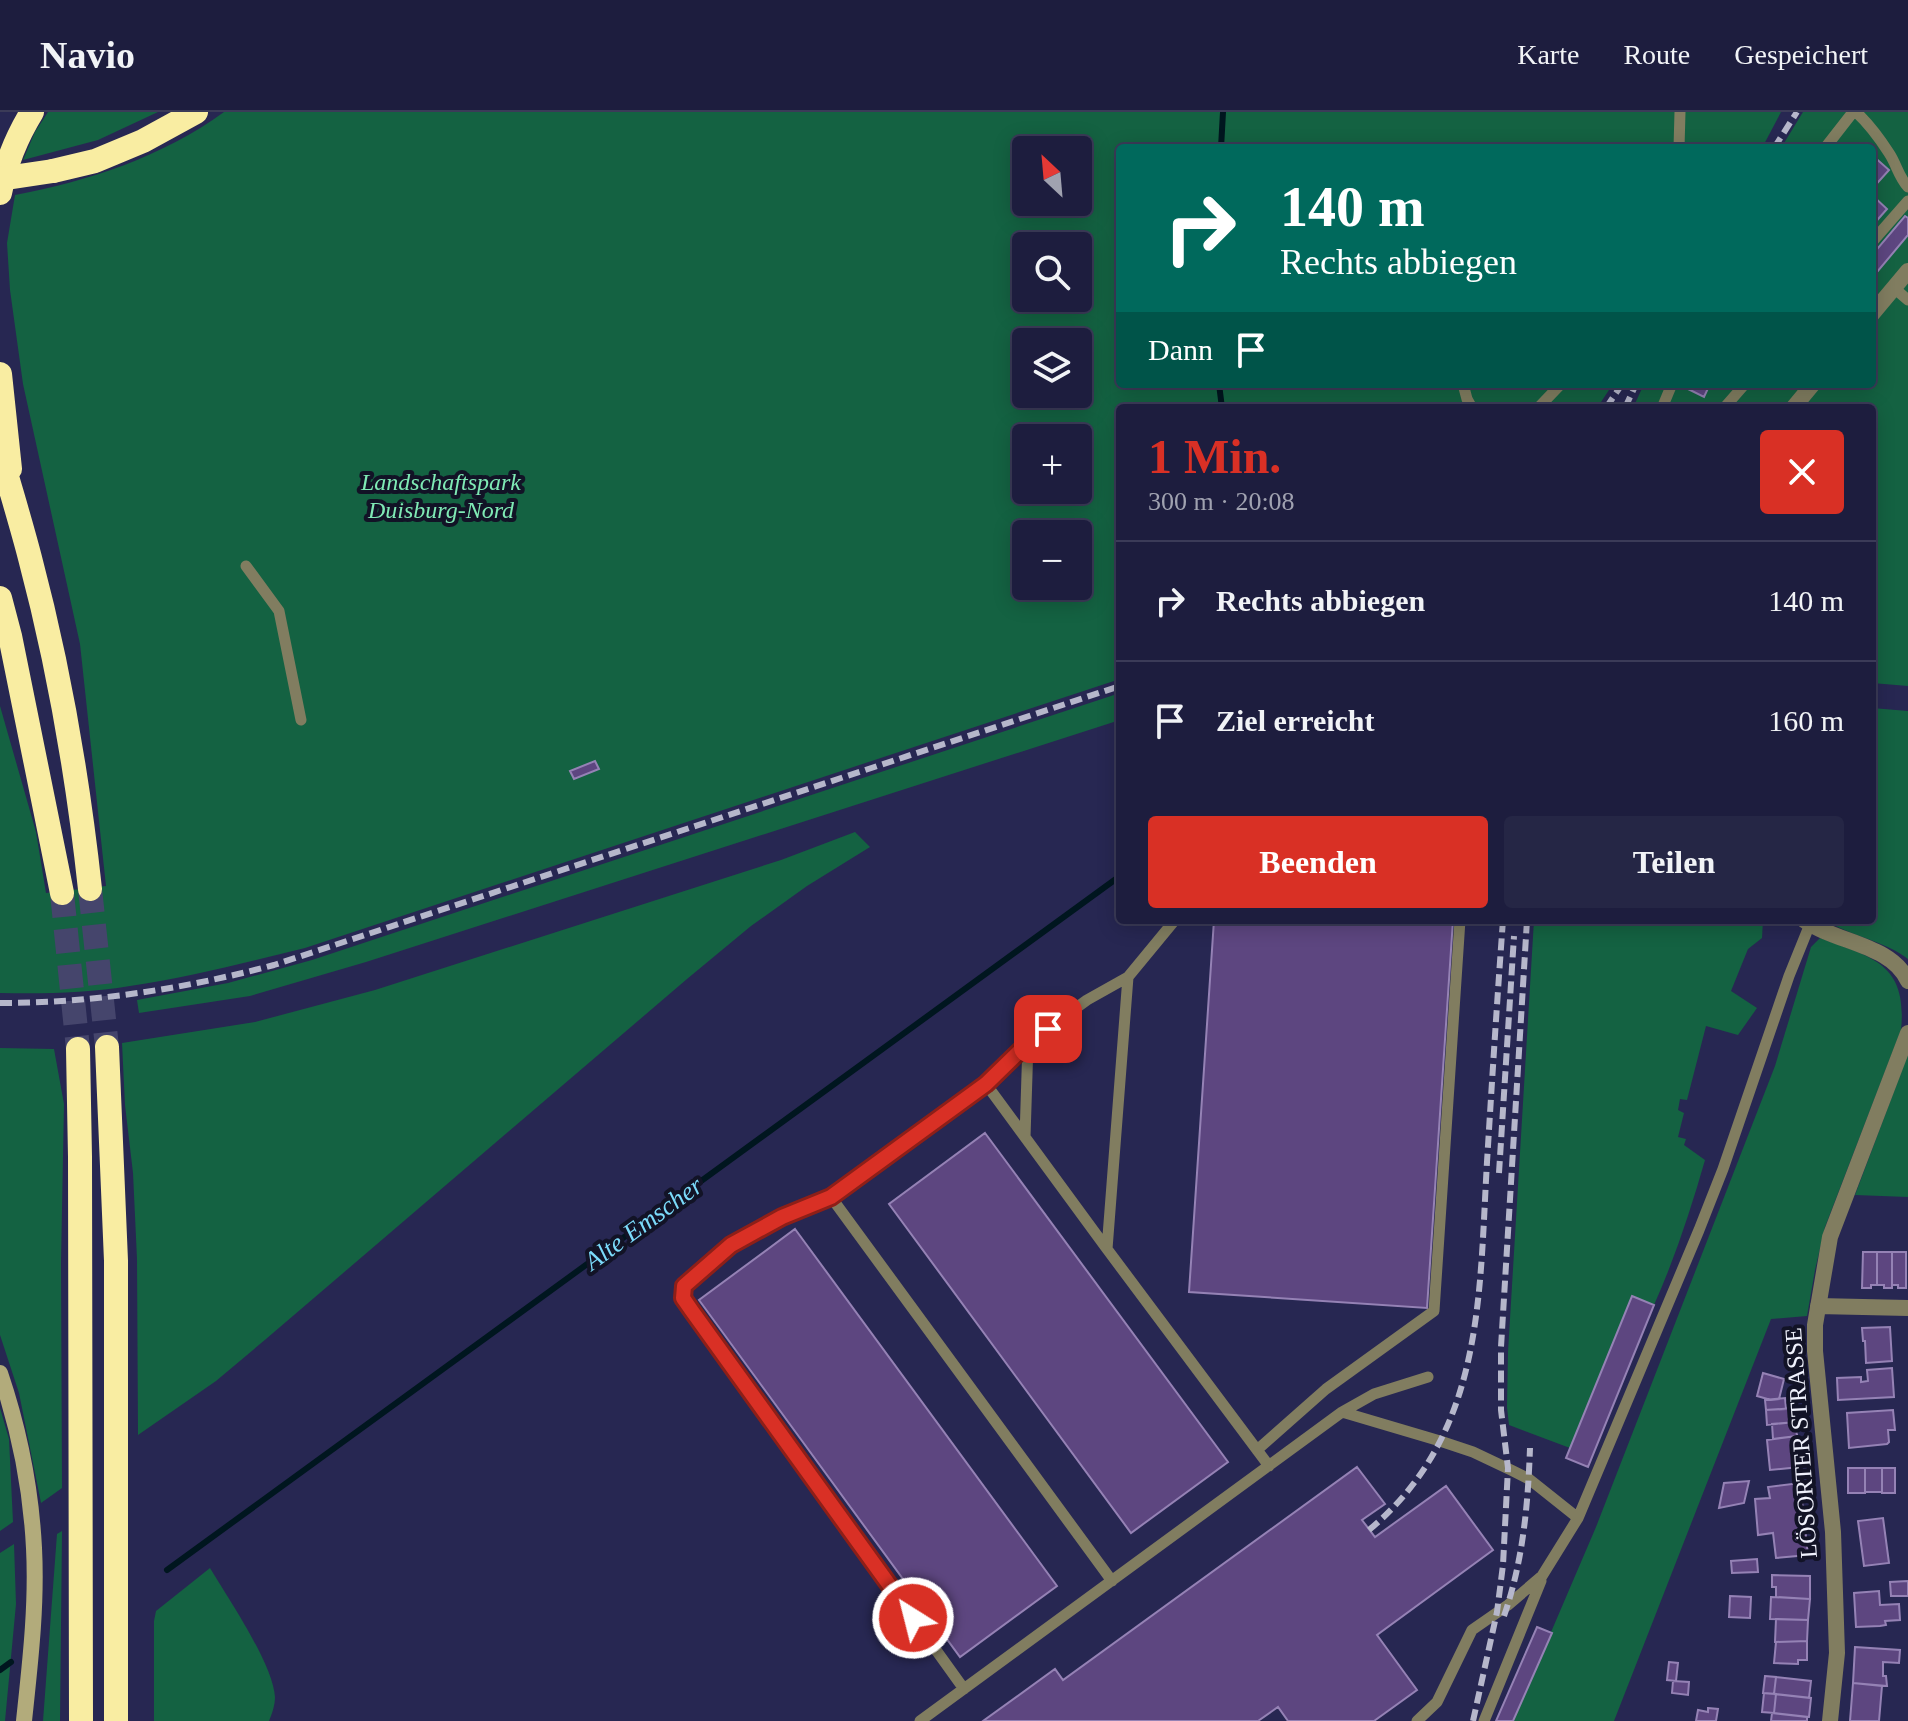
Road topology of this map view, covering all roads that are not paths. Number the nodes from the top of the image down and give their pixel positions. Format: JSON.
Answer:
{"nodes":[{"id":1,"x":32,"y":112,"type":"edge"},
{"id":2,"x":196,"y":112,"type":"edge"},
{"id":3,"x":1680,"y":112,"type":"edge"},
{"id":4,"x":1854,"y":112,"type":"edge"},
{"id":5,"x":1679,"y":144,"type":"edge"},
{"id":6,"x":1828,"y":144,"type":"edge"},
{"id":7,"x":0,"y":179,"type":"edge"},
{"id":8,"x":1908,"y":187,"type":"edge"},
{"id":9,"x":0,"y":193,"type":"edge"},
{"id":10,"x":1908,"y":201,"type":"edge"},
{"id":11,"x":1876,"y":237,"type":"edge"},
{"id":12,"x":1908,"y":271,"type":"edge"},
{"id":13,"x":1894,"y":288,"type":"junction"},
{"id":14,"x":1908,"y":300,"type":"edge"},
{"id":15,"x":1876,"y":309,"type":"edge"},
{"id":16,"x":0,"y":374,"type":"edge"},
{"id":17,"x":1557,"y":388,"type":"edge"},
{"id":18,"x":1742,"y":388,"type":"edge"},
{"id":19,"x":1810,"y":388,"type":"edge"},
{"id":20,"x":1542,"y":404,"type":"edge"},
{"id":21,"x":1728,"y":404,"type":"edge"},
{"id":22,"x":1796,"y":404,"type":"edge"},
{"id":23,"x":0,"y":452,"type":"edge"},
{"id":24,"x":12,"y":495,"type":"junction"},
{"id":25,"x":246,"y":566,"type":"dead end"},
{"id":26,"x":0,"y":598,"type":"edge"},
{"id":27,"x":301,"y":720,"type":"dead end"},
{"id":28,"x":90,"y":889,"type":"tunnel mouth"},
{"id":29,"x":62,"y":893,"type":"tunnel mouth"},
{"id":30,"x":1172,"y":924,"type":"edge"},
{"id":31,"x":1460,"y":924,"type":"edge"},
{"id":32,"x":1806,"y":924,"type":"edge"},
{"id":33,"x":1812,"y":924,"type":"edge"},
{"id":34,"x":1128,"y":977,"type":"junction"},
{"id":35,"x":1908,"y":981,"type":"edge"},
{"id":36,"x":1908,"y":1033,"type":"edge"},
{"id":37,"x":1028,"y":1043,"type":"junction"},
{"id":38,"x":107,"y":1047,"type":"tunnel mouth"},
{"id":39,"x":78,"y":1049,"type":"tunnel mouth"},
{"id":40,"x":986,"y":1084,"type":"junction"},
{"id":41,"x":1025,"y":1138,"type":"junction"},
{"id":42,"x":831,"y":1197,"type":"junction"},
{"id":43,"x":1107,"y":1249,"type":"junction"},
{"id":44,"x":1818,"y":1306,"type":"junction"},
{"id":45,"x":1908,"y":1308,"type":"edge"},
{"id":46,"x":0,"y":1373,"type":"edge"},
{"id":47,"x":1428,"y":1377,"type":"dead end"},
{"id":48,"x":1342,"y":1412,"type":"junction"},
{"id":49,"x":1257,"y":1450,"type":"junction"},
{"id":50,"x":1269,"y":1466,"type":"junction"},
{"id":51,"x":1578,"y":1518,"type":"junction"},
{"id":52,"x":1542,"y":1576,"type":"junction"},
{"id":53,"x":1112,"y":1581,"type":"junction"},
{"id":54,"x":964,"y":1689,"type":"junction"},
{"id":55,"x":24,"y":1721,"type":"edge"},
{"id":56,"x":81,"y":1721,"type":"edge"},
{"id":57,"x":116,"y":1721,"type":"edge"},
{"id":58,"x":920,"y":1721,"type":"edge"},
{"id":59,"x":1417,"y":1721,"type":"edge"},
{"id":60,"x":1484,"y":1721,"type":"edge"},
{"id":61,"x":1830,"y":1721,"type":"edge"}],
"edges":[{"from":1,"to":9,"type":"highway"},
{"from":2,"to":7,"type":"highway","bridge":true},
{"from":3,"to":5,"type":"lane"},
{"from":4,"to":6,"type":"lane"},
{"from":4,"to":8,"type":"lane"},
{"from":10,"to":11,"type":"lane"},
{"from":12,"to":13,"type":"street"},
{"from":13,"to":14,"type":"lane"},
{"from":13,"to":15,"type":"street"},
{"from":16,"to":24,"type":"highway"},
{"from":17,"to":20,"type":"lane"},
{"from":18,"to":21,"type":"lane"},
{"from":19,"to":22,"type":"street"},
{"from":23,"to":24,"type":"highway"},
{"from":24,"to":28,"type":"highway"},
{"from":25,"to":27,"type":"lane"},
{"from":26,"to":29,"type":"highway"},
{"from":30,"to":34,"type":"lane"},
{"from":31,"to":49,"type":"lane"},
{"from":32,"to":51,"type":"lane"},
{"from":33,"to":35,"type":"street"},
{"from":34,"to":37,"type":"lane"},
{"from":34,"to":43,"type":"lane"},
{"from":36,"to":44,"type":"street","name":"LÖSORTER STRASSE"},
{"from":37,"to":40,"type":"lane"},
{"from":37,"to":41,"type":"lane"},
{"from":38,"to":57,"type":"highway"},
{"from":39,"to":56,"type":"highway"},
{"from":40,"to":41,"type":"lane"},
{"from":40,"to":42,"type":"lane"},
{"from":41,"to":43,"type":"lane"},
{"from":42,"to":53,"type":"lane"},
{"from":42,"to":54,"type":"lane"},
{"from":43,"to":49,"type":"lane"},
{"from":44,"to":45,"type":"street"},
{"from":44,"to":61,"type":"street","name":"LÖSORTER STRASSE"},
{"from":46,"to":55,"type":"street"},
{"from":47,"to":48,"type":"lane"},
{"from":48,"to":50,"type":"lane"},
{"from":48,"to":51,"type":"lane"},
{"from":49,"to":50,"type":"lane"},
{"from":50,"to":53,"type":"lane"},
{"from":51,"to":52,"type":"lane"},
{"from":52,"to":59,"type":"lane"},
{"from":52,"to":60,"type":"lane"},
{"from":53,"to":54,"type":"lane"},
{"from":54,"to":58,"type":"lane"}]}
